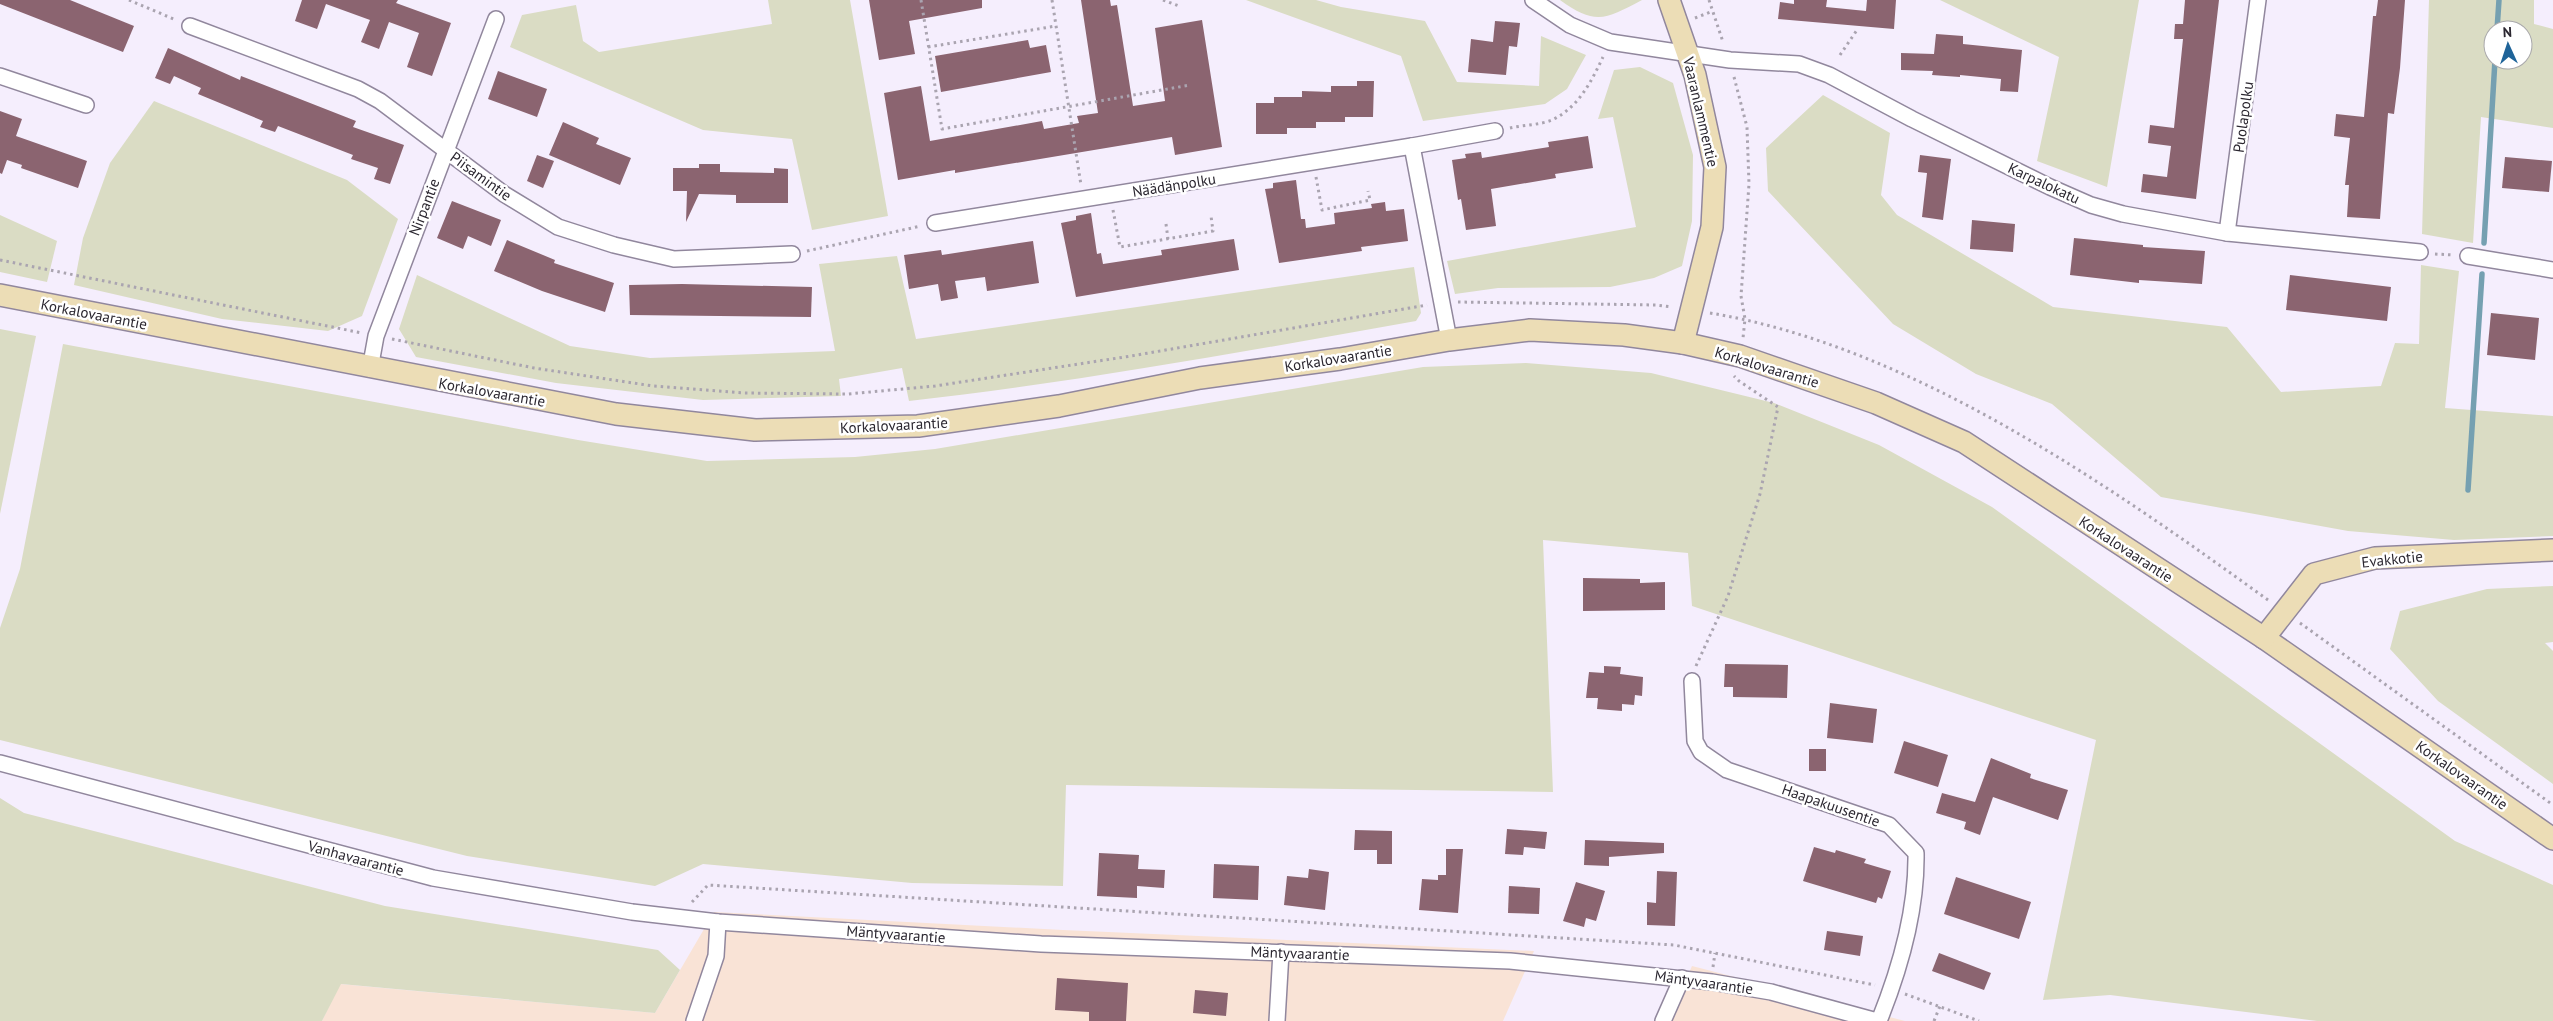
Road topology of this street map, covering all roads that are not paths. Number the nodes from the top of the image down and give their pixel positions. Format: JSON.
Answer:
{"nodes":[{"id":1,"x":1533,"y":0,"type":"edge"},
{"id":2,"x":1669,"y":0,"type":"edge"},
{"id":3,"x":2258,"y":0,"type":"edge"},
{"id":4,"x":496,"y":19,"type":"dead end"},
{"id":5,"x":190,"y":26,"type":"road end"},
{"id":6,"x":1687,"y":52,"type":"junction"},
{"id":7,"x":0,"y":76,"type":"edge"},
{"id":8,"x":86,"y":105,"type":"dead end"},
{"id":9,"x":1495,"y":130,"type":"road end"},
{"id":10,"x":1412,"y":146,"type":"junction"},
{"id":11,"x":446,"y":150,"type":"junction"},
{"id":12,"x":935,"y":222,"type":"road end"},
{"id":13,"x":2227,"y":234,"type":"junction"},
{"id":14,"x":2420,"y":252,"type":"road end"},
{"id":15,"x":792,"y":254,"type":"road end"},
{"id":16,"x":2468,"y":256,"type":"road end"},
{"id":17,"x":2553,"y":270,"type":"edge"},
{"id":18,"x":0,"y":295,"type":"edge"},
{"id":19,"x":1449,"y":340,"type":"junction"},
{"id":20,"x":1683,"y":344,"type":"junction"},
{"id":21,"x":370,"y":369,"type":"junction"},
{"id":22,"x":2553,"y":550,"type":"edge"},
{"id":23,"x":2264,"y":638,"type":"junction"},
{"id":24,"x":1692,"y":681,"type":"road end"},
{"id":25,"x":0,"y":763,"type":"edge"},
{"id":26,"x":2553,"y":839,"type":"edge"},
{"id":27,"x":718,"y":922,"type":"junction"},
{"id":28,"x":1282,"y":952,"type":"junction"},
{"id":29,"x":1682,"y":978,"type":"junction"},
{"id":30,"x":694,"y":1021,"type":"edge"},
{"id":31,"x":1276,"y":1021,"type":"edge"},
{"id":32,"x":1663,"y":1021,"type":"edge"},
{"id":33,"x":1878,"y":1021,"type":"edge"}],
"edges":[{"from":1,"to":6,"type":"street","name":"Karpalokatu"},
{"from":2,"to":6,"type":"street","name":"Vaaranlammentie"},
{"from":3,"to":13,"type":"street","name":"Puolapolku"},
{"from":4,"to":11,"type":"street","name":"Nirpantie"},
{"from":5,"to":11,"type":"street","name":"Piisamintie"},
{"from":6,"to":13,"type":"street","name":"Karpalokatu"},
{"from":6,"to":20,"type":"street","name":"Vaaranlammentie"},
{"from":7,"to":8,"type":"street"},
{"from":9,"to":10,"type":"street","name":"Näädänpolku"},
{"from":10,"to":12,"type":"street","name":"Näädänpolku"},
{"from":10,"to":19,"type":"street"},
{"from":11,"to":15,"type":"street","name":"Piisamintie"},
{"from":11,"to":21,"type":"street","name":"Nirpantie"},
{"from":13,"to":14,"type":"street","name":"Karpalokatu"},
{"from":16,"to":17,"type":"street"},
{"from":18,"to":21,"type":"street","name":"Korkalovaarantie"},
{"from":19,"to":20,"type":"street","name":"Korkalovaarantie"},
{"from":19,"to":21,"type":"street","name":"Korkalovaarantie"},
{"from":20,"to":23,"type":"street","name":"Korkalovaarantie"},
{"from":22,"to":23,"type":"street","name":"Evakkotie"},
{"from":23,"to":26,"type":"street","name":"Korkalovaarantie"},
{"from":24,"to":33,"type":"street","name":"Haapakuusentie"},
{"from":25,"to":27,"type":"street","name":"Vanhavaarantie"},
{"from":27,"to":28,"type":"street","name":"Mäntyvaarantie"},
{"from":27,"to":30,"type":"street"},
{"from":28,"to":29,"type":"street","name":"Mäntyvaarantie"},
{"from":28,"to":31,"type":"street"},
{"from":29,"to":32,"type":"street"},
{"from":29,"to":33,"type":"street","name":"Mäntyvaarantie"}]}
